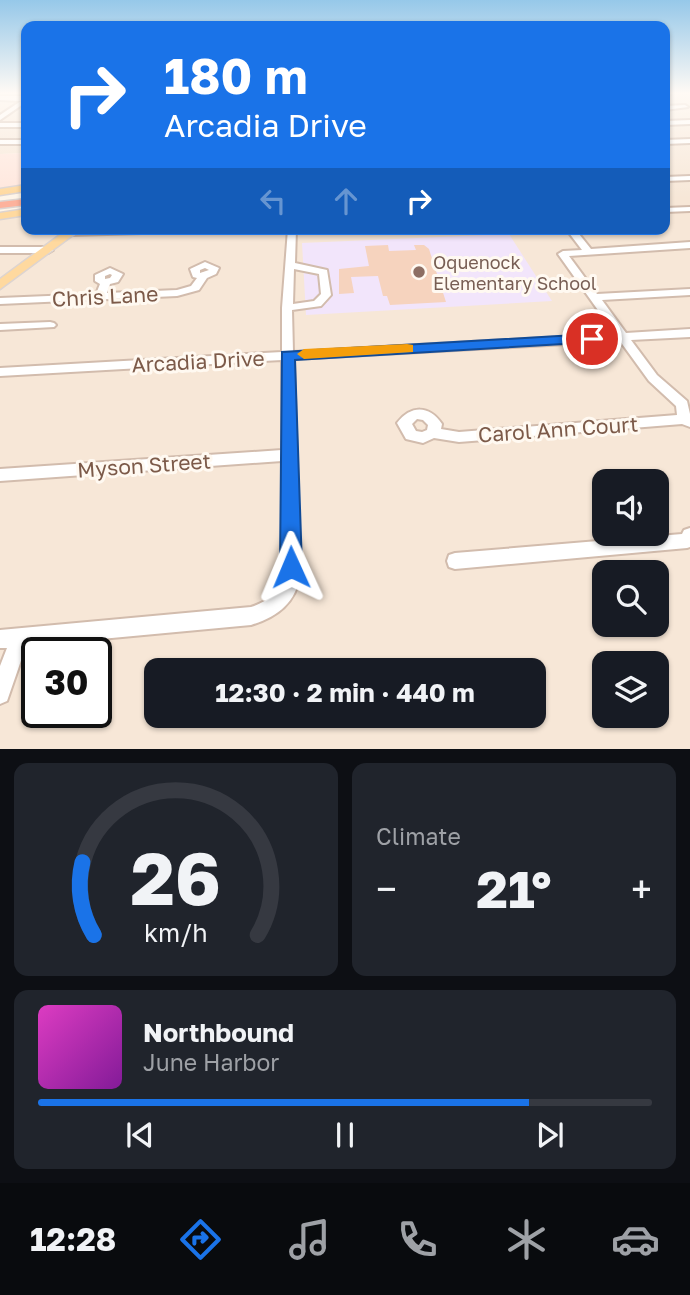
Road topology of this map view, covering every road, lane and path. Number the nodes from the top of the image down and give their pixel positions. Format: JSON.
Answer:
{"nodes":[{"id":1,"x":690,"y":141,"type":"edge"},
{"id":2,"x":0,"y":142,"type":"edge"},
{"id":3,"x":21,"y":142,"type":"edge"},
{"id":4,"x":670,"y":142,"type":"edge"},
{"id":5,"x":690,"y":178,"type":"edge"},
{"id":6,"x":670,"y":179,"type":"edge"},
{"id":7,"x":21,"y":189,"type":"edge"},
{"id":8,"x":0,"y":191,"type":"edge"},
{"id":9,"x":21,"y":200,"type":"edge"},
{"id":10,"x":0,"y":203,"type":"edge"},
{"id":11,"x":690,"y":209,"type":"edge"},
{"id":12,"x":670,"y":210,"type":"edge"},
{"id":13,"x":21,"y":213,"type":"edge"},
{"id":14,"x":0,"y":216,"type":"edge"},
{"id":15,"x":69,"y":235,"type":"edge"},
{"id":16,"x":292,"y":235,"type":"edge"},
{"id":17,"x":575,"y":235,"type":"edge"},
{"id":18,"x":690,"y":245,"type":"edge"},
{"id":19,"x":0,"y":250,"type":"edge"},
{"id":20,"x":48,"y":250,"type":"junction"},
{"id":21,"x":587,"y":250,"type":"junction"},
{"id":22,"x":290,"y":265,"type":"junction"},
{"id":23,"x":203,"y":276,"type":"dead end"},
{"id":24,"x":106,"y":282,"type":"dead end"},
{"id":25,"x":0,"y":285,"type":"edge"},
{"id":26,"x":690,"y":292,"type":"edge"},
{"id":27,"x":100,"y":297,"type":"junction"},
{"id":28,"x":593,"y":297,"type":"junction"},
{"id":29,"x":0,"y":302,"type":"edge"},
{"id":30,"x":287,"y":307,"type":"junction"},
{"id":31,"x":50,"y":325,"type":"dead end"},
{"id":32,"x":0,"y":327,"type":"edge"},
{"id":33,"x":690,"y":333,"type":"edge"},
{"id":34,"x":623,"y":337,"type":"junction"},
{"id":35,"x":288,"y":355,"type":"junction"},
{"id":36,"x":0,"y":372,"type":"edge"},
{"id":37,"x":687,"y":421,"type":"edge"},
{"id":38,"x":433,"y":433,"type":"dead end"},
{"id":39,"x":289,"y":455,"type":"junction"},
{"id":40,"x":0,"y":475,"type":"edge"},
{"id":41,"x":689,"y":541,"type":"edge"},
{"id":42,"x":455,"y":561,"type":"dead end"},
{"id":43,"x":10,"y":638,"type":"edge"},
{"id":44,"x":0,"y":694,"type":"edge"}],
"edges":[{"from":1,"to":4,"type":"street"},
{"from":2,"to":3,"type":"street"},
{"from":5,"to":6,"type":"street"},
{"from":7,"to":8,"type":"main road"},
{"from":9,"to":10,"type":"highway"},
{"from":11,"to":12,"type":"street"},
{"from":13,"to":14,"type":"main road"},
{"from":15,"to":20,"type":"main road"},
{"from":16,"to":22,"type":"street"},
{"from":17,"to":21,"type":"street"},
{"from":18,"to":21,"type":"street"},
{"from":19,"to":20,"type":"street"},
{"from":20,"to":25,"type":"main road"},
{"from":21,"to":28,"type":"street"},
{"from":22,"to":30,"type":"street"},
{"from":22,"to":30,"type":"street"},
{"from":23,"to":27,"type":"street","name":"Chris Lane"},
{"from":24,"to":27,"type":"street"},
{"from":26,"to":28,"type":"street"},
{"from":27,"to":29,"type":"street","name":"Chris Lane"},
{"from":28,"to":34,"type":"street"},
{"from":30,"to":35,"type":"street"},
{"from":31,"to":32,"type":"street"},
{"from":33,"to":34,"type":"street","name":"Arcadia Drive"},
{"from":34,"to":35,"type":"street","name":"Arcadia Drive"},
{"from":34,"to":37,"type":"street"},
{"from":35,"to":36,"type":"street","name":"Arcadia Drive"},
{"from":35,"to":39,"type":"street"},
{"from":37,"to":38,"type":"street","name":"Carol Ann Court"},
{"from":39,"to":40,"type":"street","name":"Myson Street"},
{"from":39,"to":43,"type":"street"},
{"from":41,"to":42,"type":"street"},
{"from":43,"to":44,"type":"street"}]}
